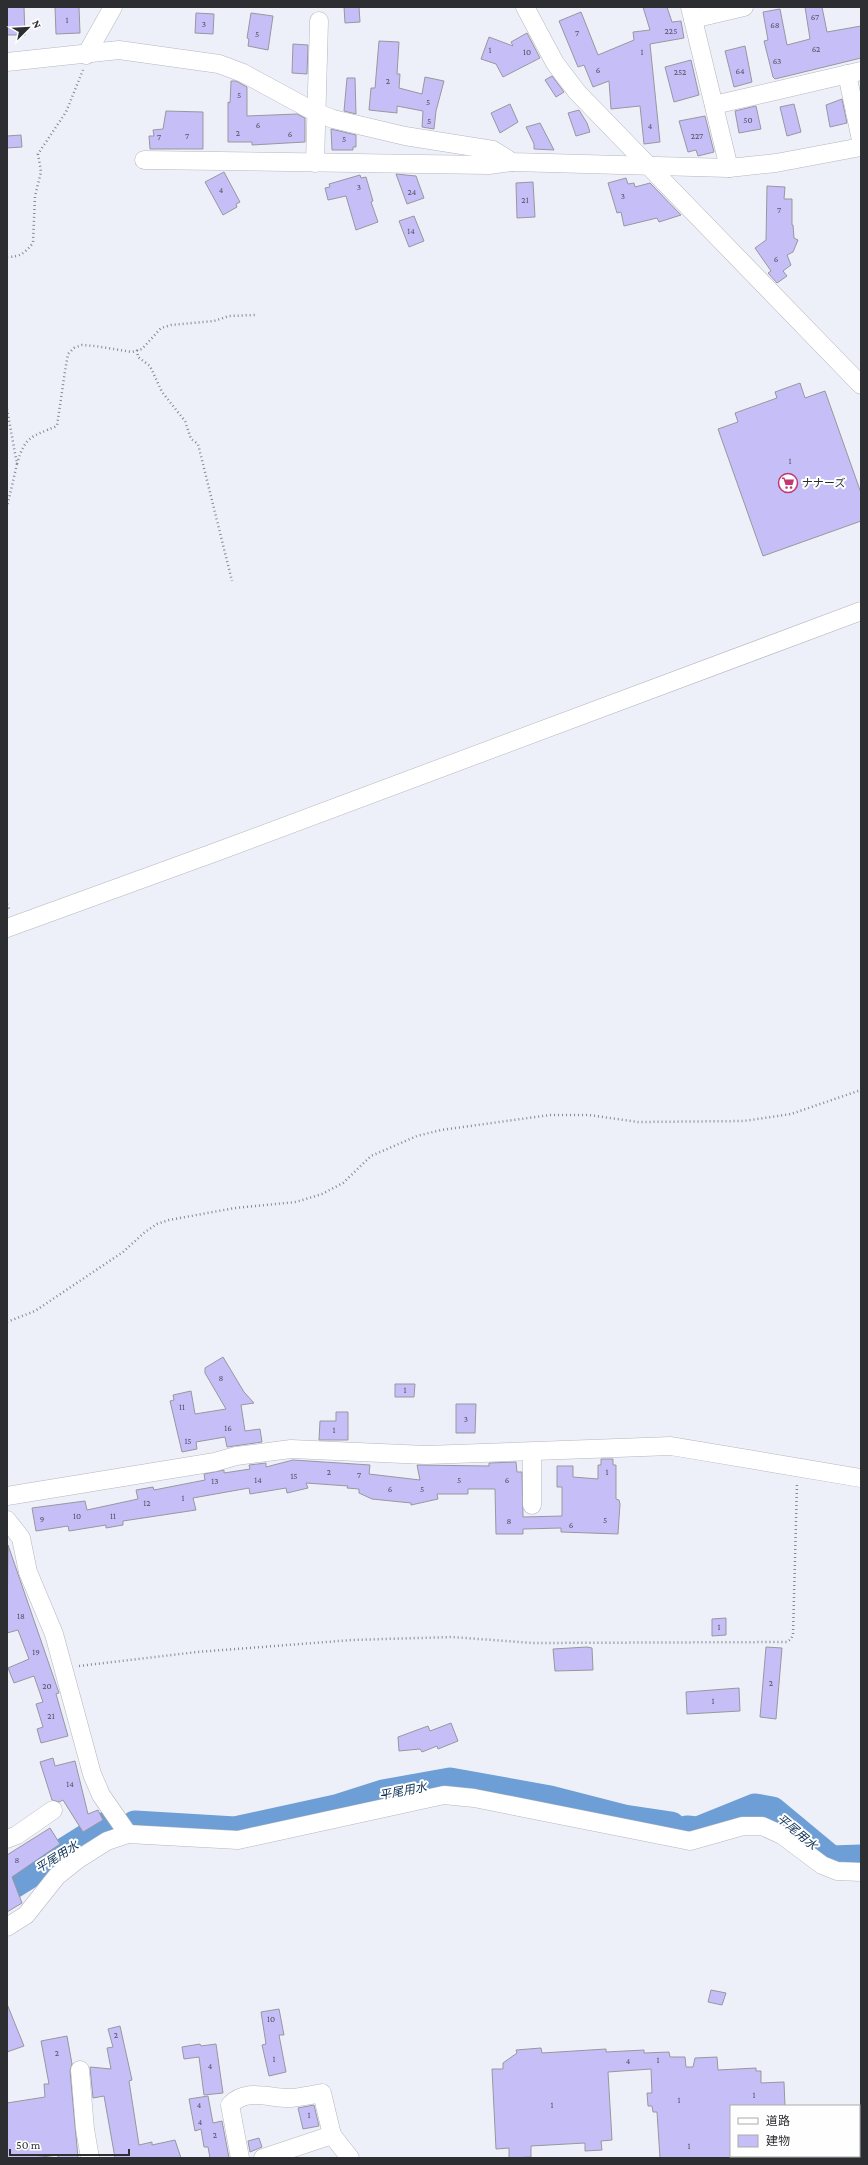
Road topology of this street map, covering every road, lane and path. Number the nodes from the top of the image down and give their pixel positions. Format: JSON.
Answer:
{"nodes":[{"id":1,"x":114,"y":7,"type":"edge"},
{"id":2,"x":525,"y":7,"type":"edge"},
{"id":3,"x":744,"y":7,"type":"edge"},
{"id":4,"x":691,"y":13,"type":"edge"},
{"id":5,"x":320,"y":21,"type":"dead end"},
{"id":6,"x":86,"y":55,"type":"junction"},
{"id":7,"x":7,"y":62,"type":"edge"},
{"id":8,"x":854,"y":72,"type":"edge"},
{"id":9,"x":714,"y":105,"type":"junction"},
{"id":10,"x":315,"y":112,"type":"junction"},
{"id":11,"x":861,"y":140,"type":"edge"},
{"id":12,"x":861,"y":147,"type":"edge"},
{"id":13,"x":144,"y":160,"type":"dead end"},
{"id":14,"x":512,"y":162,"type":"junction"},
{"id":15,"x":315,"y":163,"type":"junction"},
{"id":16,"x":647,"y":165,"type":"junction"},
{"id":17,"x":729,"y":168,"type":"junction"},
{"id":18,"x":7,"y":257,"type":"edge"},
{"id":19,"x":255,"y":315,"type":"dead end"},
{"id":20,"x":137,"y":350,"type":"junction"},
{"id":21,"x":861,"y":385,"type":"edge"},
{"id":22,"x":7,"y":409,"type":"edge"},
{"id":23,"x":17,"y":464,"type":"junction"},
{"id":24,"x":7,"y":507,"type":"edge"},
{"id":25,"x":232,"y":581,"type":"dead end"},
{"id":26,"x":861,"y":611,"type":"edge"},
{"id":27,"x":7,"y":928,"type":"edge"},
{"id":28,"x":861,"y":1090,"type":"edge"},
{"id":29,"x":7,"y":1322,"type":"edge"},
{"id":30,"x":532,"y":1452,"type":"junction"},
{"id":31,"x":797,"y":1468,"type":"junction"},
{"id":32,"x":861,"y":1478,"type":"edge"},
{"id":33,"x":7,"y":1496,"type":"edge"},
{"id":34,"x":532,"y":1506,"type":"dead end"},
{"id":35,"x":7,"y":1520,"type":"edge"},
{"id":36,"x":62,"y":1667,"type":"junction"},
{"id":37,"x":53,"y":1810,"type":"dead end"},
{"id":38,"x":128,"y":1834,"type":"junction"},
{"id":39,"x":7,"y":1839,"type":"edge"},
{"id":40,"x":861,"y":1872,"type":"edge"},
{"id":41,"x":7,"y":1927,"type":"edge"},
{"id":42,"x":80,"y":2070,"type":"dead end"},
{"id":43,"x":332,"y":2135,"type":"junction"},
{"id":44,"x":90,"y":2158,"type":"edge"},
{"id":45,"x":240,"y":2158,"type":"edge"},
{"id":46,"x":263,"y":2158,"type":"edge"},
{"id":47,"x":350,"y":2158,"type":"edge"}],
"edges":[{"from":1,"to":6,"type":"street"},
{"from":2,"to":16,"type":"street"},
{"from":3,"to":4,"type":"street"},
{"from":4,"to":9,"type":"street"},
{"from":5,"to":10,"type":"street"},
{"from":6,"to":7,"type":"street"},
{"from":6,"to":10,"type":"street"},
{"from":6,"to":18,"type":"path"},
{"from":8,"to":9,"type":"street"},
{"from":8,"to":11,"type":"street"},
{"from":9,"to":17,"type":"street"},
{"from":10,"to":14,"type":"street"},
{"from":10,"to":15,"type":"street"},
{"from":12,"to":17,"type":"street"},
{"from":13,"to":15,"type":"street"},
{"from":14,"to":15,"type":"street"},
{"from":14,"to":16,"type":"street"},
{"from":16,"to":17,"type":"street"},
{"from":16,"to":21,"type":"street"},
{"from":19,"to":20,"type":"path"},
{"from":20,"to":23,"type":"path"},
{"from":20,"to":25,"type":"path"},
{"from":22,"to":23,"type":"path"},
{"from":23,"to":24,"type":"path"},
{"from":26,"to":27,"type":"street"},
{"from":28,"to":29,"type":"path"},
{"from":30,"to":31,"type":"street"},
{"from":30,"to":33,"type":"street"},
{"from":30,"to":34,"type":"street"},
{"from":31,"to":32,"type":"street"},
{"from":31,"to":36,"type":"path"},
{"from":35,"to":36,"type":"street"},
{"from":36,"to":38,"type":"street"},
{"from":37,"to":39,"type":"street"},
{"from":38,"to":40,"type":"street"},
{"from":38,"to":41,"type":"street"},
{"from":42,"to":44,"type":"street"},
{"from":43,"to":45,"type":"street"},
{"from":43,"to":46,"type":"street"},
{"from":43,"to":47,"type":"street"}]}
